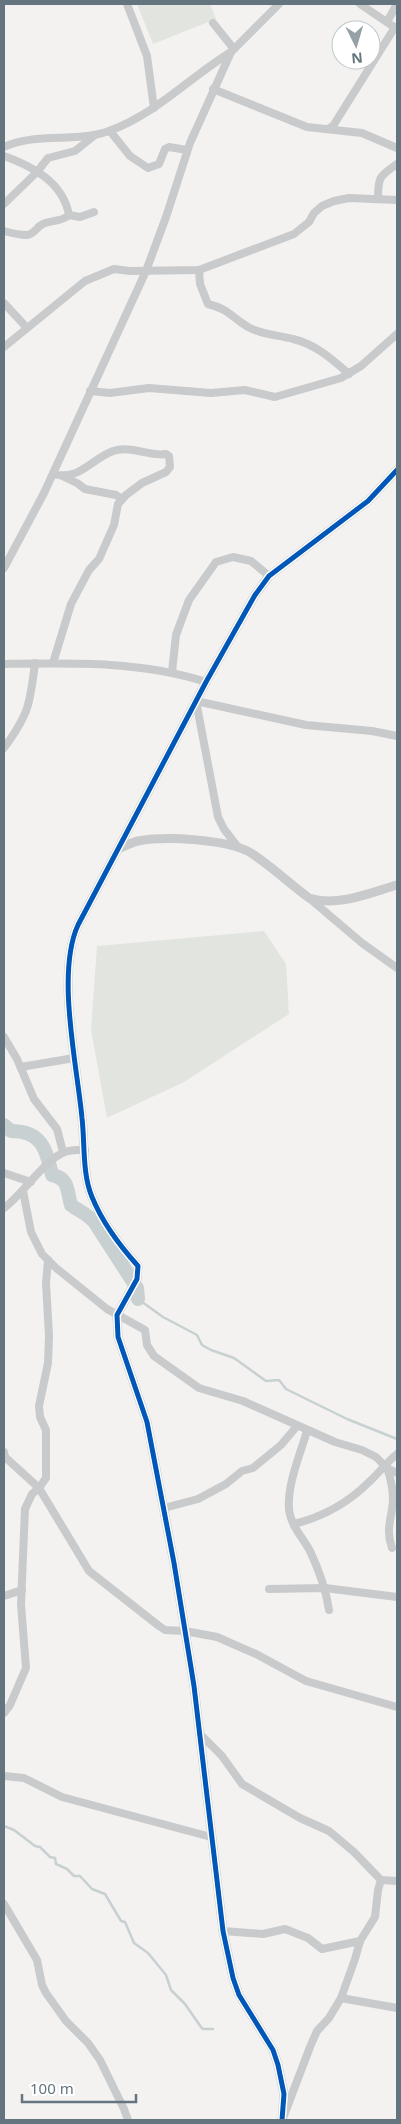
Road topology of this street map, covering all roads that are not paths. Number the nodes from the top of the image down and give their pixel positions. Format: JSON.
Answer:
{"nodes":[{"id":1,"x":127,"y":4,"type":"edge"},
{"id":2,"x":279,"y":4,"type":"edge"},
{"id":3,"x":360,"y":4,"type":"edge"},
{"id":4,"x":397,"y":4,"type":"edge"},
{"id":5,"x":387,"y":22,"type":"junction"},
{"id":6,"x":213,"y":23,"type":"dead end"},
{"id":7,"x":396,"y":28,"type":"edge"},
{"id":8,"x":232,"y":51,"type":"junction"},
{"id":9,"x":213,"y":89,"type":"junction"},
{"id":10,"x":154,"y":108,"type":"junction"},
{"id":11,"x":328,"y":129,"type":"junction"},
{"id":12,"x":110,"y":131,"type":"junction"},
{"id":13,"x":95,"y":135,"type":"junction"},
{"id":14,"x":4,"y":146,"type":"edge"},
{"id":15,"x":397,"y":148,"type":"edge"},
{"id":16,"x":187,"y":150,"type":"junction"},
{"id":17,"x":4,"y":156,"type":"edge"},
{"id":18,"x":397,"y":164,"type":"edge"},
{"id":19,"x":37,"y":172,"type":"junction"},
{"id":20,"x":378,"y":199,"type":"junction"},
{"id":21,"x":397,"y":200,"type":"edge"},
{"id":22,"x":4,"y":204,"type":"edge"},
{"id":23,"x":94,"y":212,"type":"dead end"},
{"id":24,"x":69,"y":215,"type":"junction"},
{"id":25,"x":4,"y":231,"type":"edge"},
{"id":26,"x":199,"y":270,"type":"junction"},
{"id":27,"x":146,"y":271,"type":"junction"},
{"id":28,"x":4,"y":303,"type":"edge"},
{"id":29,"x":27,"y":328,"type":"junction"},
{"id":30,"x":397,"y":334,"type":"edge"},
{"id":31,"x":4,"y":348,"type":"edge"},
{"id":32,"x":349,"y":374,"type":"junction"},
{"id":33,"x":90,"y":391,"type":"junction"},
{"id":34,"x":397,"y":470,"type":"edge"},
{"id":35,"x":53,"y":474,"type":"junction"},
{"id":36,"x":62,"y":476,"type":"junction"},
{"id":37,"x":122,"y":499,"type":"junction"},
{"id":38,"x":4,"y":568,"type":"edge"},
{"id":39,"x":269,"y":576,"type":"junction"},
{"id":40,"x":53,"y":663,"type":"junction"},
{"id":41,"x":4,"y":664,"type":"edge"},
{"id":42,"x":35,"y":664,"type":"junction"},
{"id":43,"x":172,"y":672,"type":"junction"},
{"id":44,"x":206,"y":682,"type":"junction"},
{"id":45,"x":196,"y":701,"type":"junction"},
{"id":46,"x":397,"y":736,"type":"edge"},
{"id":47,"x":4,"y":748,"type":"edge"},
{"id":48,"x":236,"y":846,"type":"junction"},
{"id":49,"x":120,"y":848,"type":"junction"},
{"id":50,"x":397,"y":886,"type":"edge"},
{"id":51,"x":309,"y":898,"type":"junction"},
{"id":52,"x":397,"y":968,"type":"edge"},
{"id":53,"x":4,"y":1037,"type":"edge"},
{"id":54,"x":74,"y":1058,"type":"junction"},
{"id":55,"x":21,"y":1067,"type":"junction"},
{"id":56,"x":85,"y":1150,"type":"junction"},
{"id":57,"x":63,"y":1152,"type":"junction"},
{"id":58,"x":4,"y":1173,"type":"edge"},
{"id":59,"x":32,"y":1182,"type":"junction"},
{"id":60,"x":23,"y":1191,"type":"junction"},
{"id":61,"x":4,"y":1208,"type":"edge"},
{"id":62,"x":48,"y":1260,"type":"junction"},
{"id":63,"x":117,"y":1315,"type":"junction"},
{"id":64,"x":297,"y":1426,"type":"junction"},
{"id":65,"x":307,"y":1430,"type":"junction"},
{"id":66,"x":4,"y":1452,"type":"edge"},
{"id":67,"x":397,"y":1454,"type":"edge"},
{"id":68,"x":385,"y":1467,"type":"junction"},
{"id":69,"x":397,"y":1473,"type":"edge"},
{"id":70,"x":39,"y":1488,"type":"junction"},
{"id":71,"x":164,"y":1508,"type":"junction"},
{"id":72,"x":294,"y":1524,"type":"junction"},
{"id":73,"x":392,"y":1548,"type":"dead end"},
{"id":74,"x":325,"y":1588,"type":"junction"},
{"id":75,"x":269,"y":1589,"type":"dead end"},
{"id":76,"x":22,"y":1590,"type":"junction"},
{"id":77,"x":4,"y":1596,"type":"edge"},
{"id":78,"x":397,"y":1597,"type":"edge"},
{"id":79,"x":329,"y":1610,"type":"dead end"},
{"id":80,"x":185,"y":1630,"type":"junction"},
{"id":81,"x":397,"y":1707,"type":"edge"},
{"id":82,"x":4,"y":1713,"type":"edge"},
{"id":83,"x":201,"y":1735,"type":"junction"},
{"id":84,"x":4,"y":1776,"type":"edge"},
{"id":85,"x":211,"y":1837,"type":"junction"},
{"id":86,"x":381,"y":1880,"type":"junction"},
{"id":87,"x":397,"y":1882,"type":"edge"},
{"id":88,"x":4,"y":1904,"type":"edge"},
{"id":89,"x":224,"y":1931,"type":"junction"},
{"id":90,"x":360,"y":1941,"type":"junction"},
{"id":91,"x":341,"y":1998,"type":"junction"},
{"id":92,"x":397,"y":2008,"type":"edge"},
{"id":93,"x":128,"y":2120,"type":"edge"},
{"id":94,"x":282,"y":2120,"type":"edge"}],
"edges":[{"from":1,"to":10,"type":"street"},
{"from":2,"to":8,"type":"street"},
{"from":3,"to":5,"type":"street"},
{"from":4,"to":5,"type":"street"},
{"from":5,"to":7,"type":"street"},
{"from":6,"to":8,"type":"street"},
{"from":7,"to":11,"type":"street"},
{"from":8,"to":9,"type":"street"},
{"from":8,"to":10,"type":"street"},
{"from":9,"to":11,"type":"street"},
{"from":9,"to":16,"type":"street"},
{"from":10,"to":12,"type":"street"},
{"from":11,"to":15,"type":"street"},
{"from":12,"to":13,"type":"street"},
{"from":12,"to":16,"type":"street"},
{"from":13,"to":14,"type":"street"},
{"from":13,"to":19,"type":"street"},
{"from":16,"to":27,"type":"street"},
{"from":17,"to":19,"type":"street"},
{"from":18,"to":20,"type":"street"},
{"from":19,"to":22,"type":"street"},
{"from":19,"to":24,"type":"street"},
{"from":20,"to":21,"type":"street"},
{"from":20,"to":26,"type":"street"},
{"from":23,"to":24,"type":"street"},
{"from":24,"to":25,"type":"street"},
{"from":26,"to":27,"type":"street"},
{"from":26,"to":32,"type":"street"},
{"from":27,"to":29,"type":"street"},
{"from":27,"to":33,"type":"street"},
{"from":28,"to":29,"type":"street"},
{"from":29,"to":31,"type":"street"},
{"from":30,"to":32,"type":"street"},
{"from":32,"to":33,"type":"street"},
{"from":33,"to":35,"type":"street"},
{"from":34,"to":39,"type":"street"},
{"from":35,"to":36,"type":"street"},
{"from":35,"to":38,"type":"street"},
{"from":36,"to":37,"type":"street"},
{"from":36,"to":37,"type":"street"},
{"from":37,"to":40,"type":"street"},
{"from":39,"to":43,"type":"street"},
{"from":39,"to":44,"type":"street"},
{"from":40,"to":42,"type":"street"},
{"from":40,"to":43,"type":"street"},
{"from":41,"to":42,"type":"street"},
{"from":42,"to":47,"type":"street"},
{"from":43,"to":44,"type":"street"},
{"from":44,"to":45,"type":"street"},
{"from":45,"to":46,"type":"street"},
{"from":45,"to":48,"type":"street"},
{"from":45,"to":49,"type":"street"},
{"from":48,"to":49,"type":"street"},
{"from":48,"to":51,"type":"street"},
{"from":49,"to":54,"type":"street"},
{"from":50,"to":51,"type":"street"},
{"from":51,"to":52,"type":"street"},
{"from":53,"to":55,"type":"street"},
{"from":54,"to":55,"type":"street"},
{"from":54,"to":56,"type":"street"},
{"from":55,"to":57,"type":"street"},
{"from":56,"to":57,"type":"street"},
{"from":56,"to":63,"type":"street"},
{"from":57,"to":59,"type":"street"},
{"from":58,"to":59,"type":"street"},
{"from":59,"to":60,"type":"street"},
{"from":60,"to":61,"type":"street"},
{"from":60,"to":62,"type":"street"},
{"from":62,"to":63,"type":"street"},
{"from":62,"to":70,"type":"street"},
{"from":63,"to":64,"type":"street"},
{"from":63,"to":71,"type":"street"},
{"from":64,"to":65,"type":"street"},
{"from":64,"to":71,"type":"street"},
{"from":65,"to":68,"type":"street"},
{"from":65,"to":72,"type":"street"},
{"from":66,"to":70,"type":"street"},
{"from":67,"to":68,"type":"street"},
{"from":68,"to":69,"type":"street"},
{"from":68,"to":72,"type":"street"},
{"from":68,"to":73,"type":"street"},
{"from":70,"to":76,"type":"street"},
{"from":70,"to":80,"type":"street"},
{"from":71,"to":80,"type":"street"},
{"from":72,"to":74,"type":"street"},
{"from":74,"to":75,"type":"street"},
{"from":74,"to":78,"type":"street"},
{"from":74,"to":79,"type":"street"},
{"from":76,"to":77,"type":"street"},
{"from":76,"to":82,"type":"street"},
{"from":80,"to":81,"type":"street"},
{"from":80,"to":83,"type":"street"},
{"from":83,"to":85,"type":"street"},
{"from":83,"to":86,"type":"street"},
{"from":84,"to":85,"type":"street"},
{"from":85,"to":89,"type":"street"},
{"from":86,"to":87,"type":"street"},
{"from":86,"to":90,"type":"street"},
{"from":88,"to":93,"type":"street"},
{"from":89,"to":90,"type":"street"},
{"from":89,"to":94,"type":"street"},
{"from":90,"to":91,"type":"street"},
{"from":91,"to":92,"type":"street"},
{"from":91,"to":94,"type":"street"}]}
